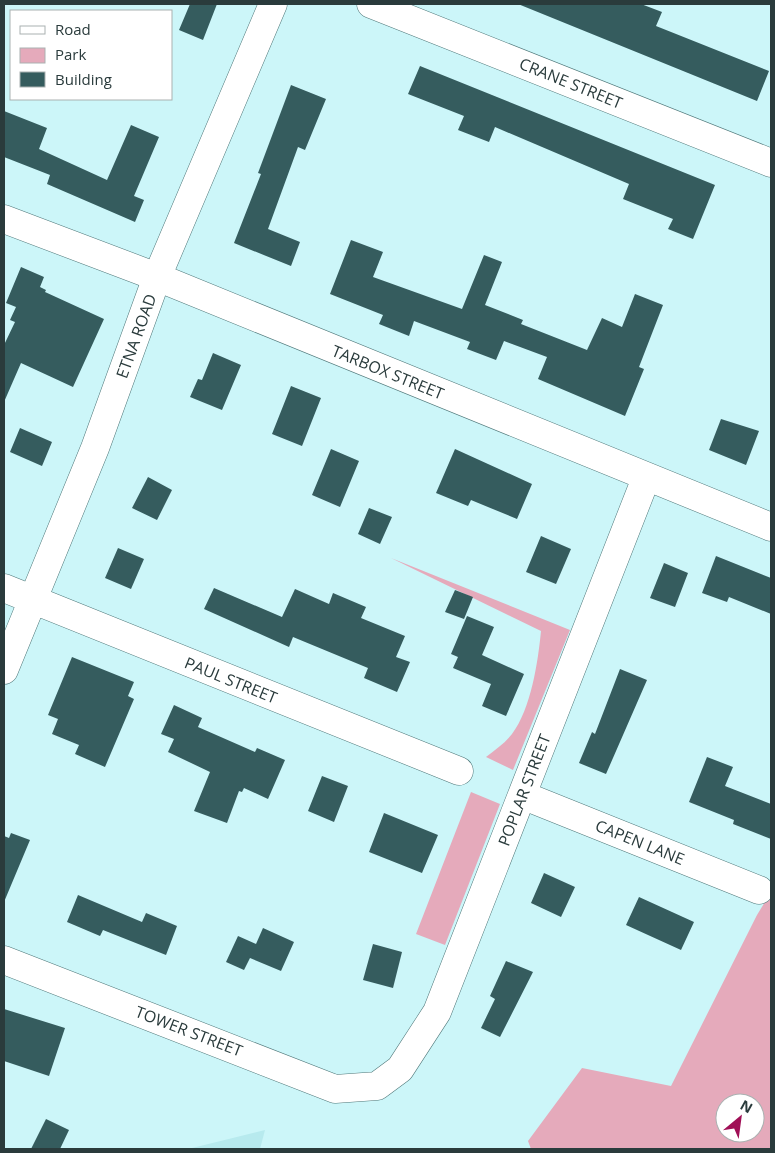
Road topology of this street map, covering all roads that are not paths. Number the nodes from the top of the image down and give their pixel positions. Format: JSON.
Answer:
{"nodes":[{"id":1,"x":273,"y":4,"type":"edge"},
{"id":2,"x":371,"y":4,"type":"edge"},
{"id":3,"x":771,"y":163,"type":"edge"},
{"id":4,"x":4,"y":219,"type":"edge"},
{"id":5,"x":157,"y":277,"type":"junction"},
{"id":6,"x":646,"y":478,"type":"junction"},
{"id":7,"x":771,"y":527,"type":"edge"},
{"id":8,"x":4,"y":588,"type":"edge"},
{"id":9,"x":33,"y":600,"type":"junction"},
{"id":10,"x":4,"y":670,"type":"edge"},
{"id":11,"x":459,"y":771,"type":"dead end"},
{"id":12,"x":522,"y":795,"type":"junction"},
{"id":13,"x":759,"y":890,"type":"dead end"},
{"id":14,"x":4,"y":960,"type":"edge"},
{"id":15,"x":377,"y":1086,"type":"joint"}],
"edges":[{"from":1,"to":5,"type":"street","name":"ETNA ROAD"},
{"from":2,"to":3,"type":"street","name":"CRANE STREET"},
{"from":4,"to":5,"type":"street","name":"TARBOX STREET"},
{"from":5,"to":6,"type":"street","name":"TARBOX STREET"},
{"from":5,"to":9,"type":"street","name":"ETNA ROAD"},
{"from":6,"to":7,"type":"street","name":"TARBOX STREET"},
{"from":6,"to":12,"type":"street","name":"POPLAR STREET"},
{"from":8,"to":9,"type":"street","name":"PAUL STREET"},
{"from":9,"to":10,"type":"street","name":"ETNA ROAD"},
{"from":9,"to":11,"type":"street","name":"PAUL STREET"},
{"from":12,"to":13,"type":"street","name":"CAPEN LANE"},
{"from":12,"to":15,"type":"street","name":"POPLAR STREET"},
{"from":14,"to":15,"type":"street","name":"TOWER STREET"}]}
